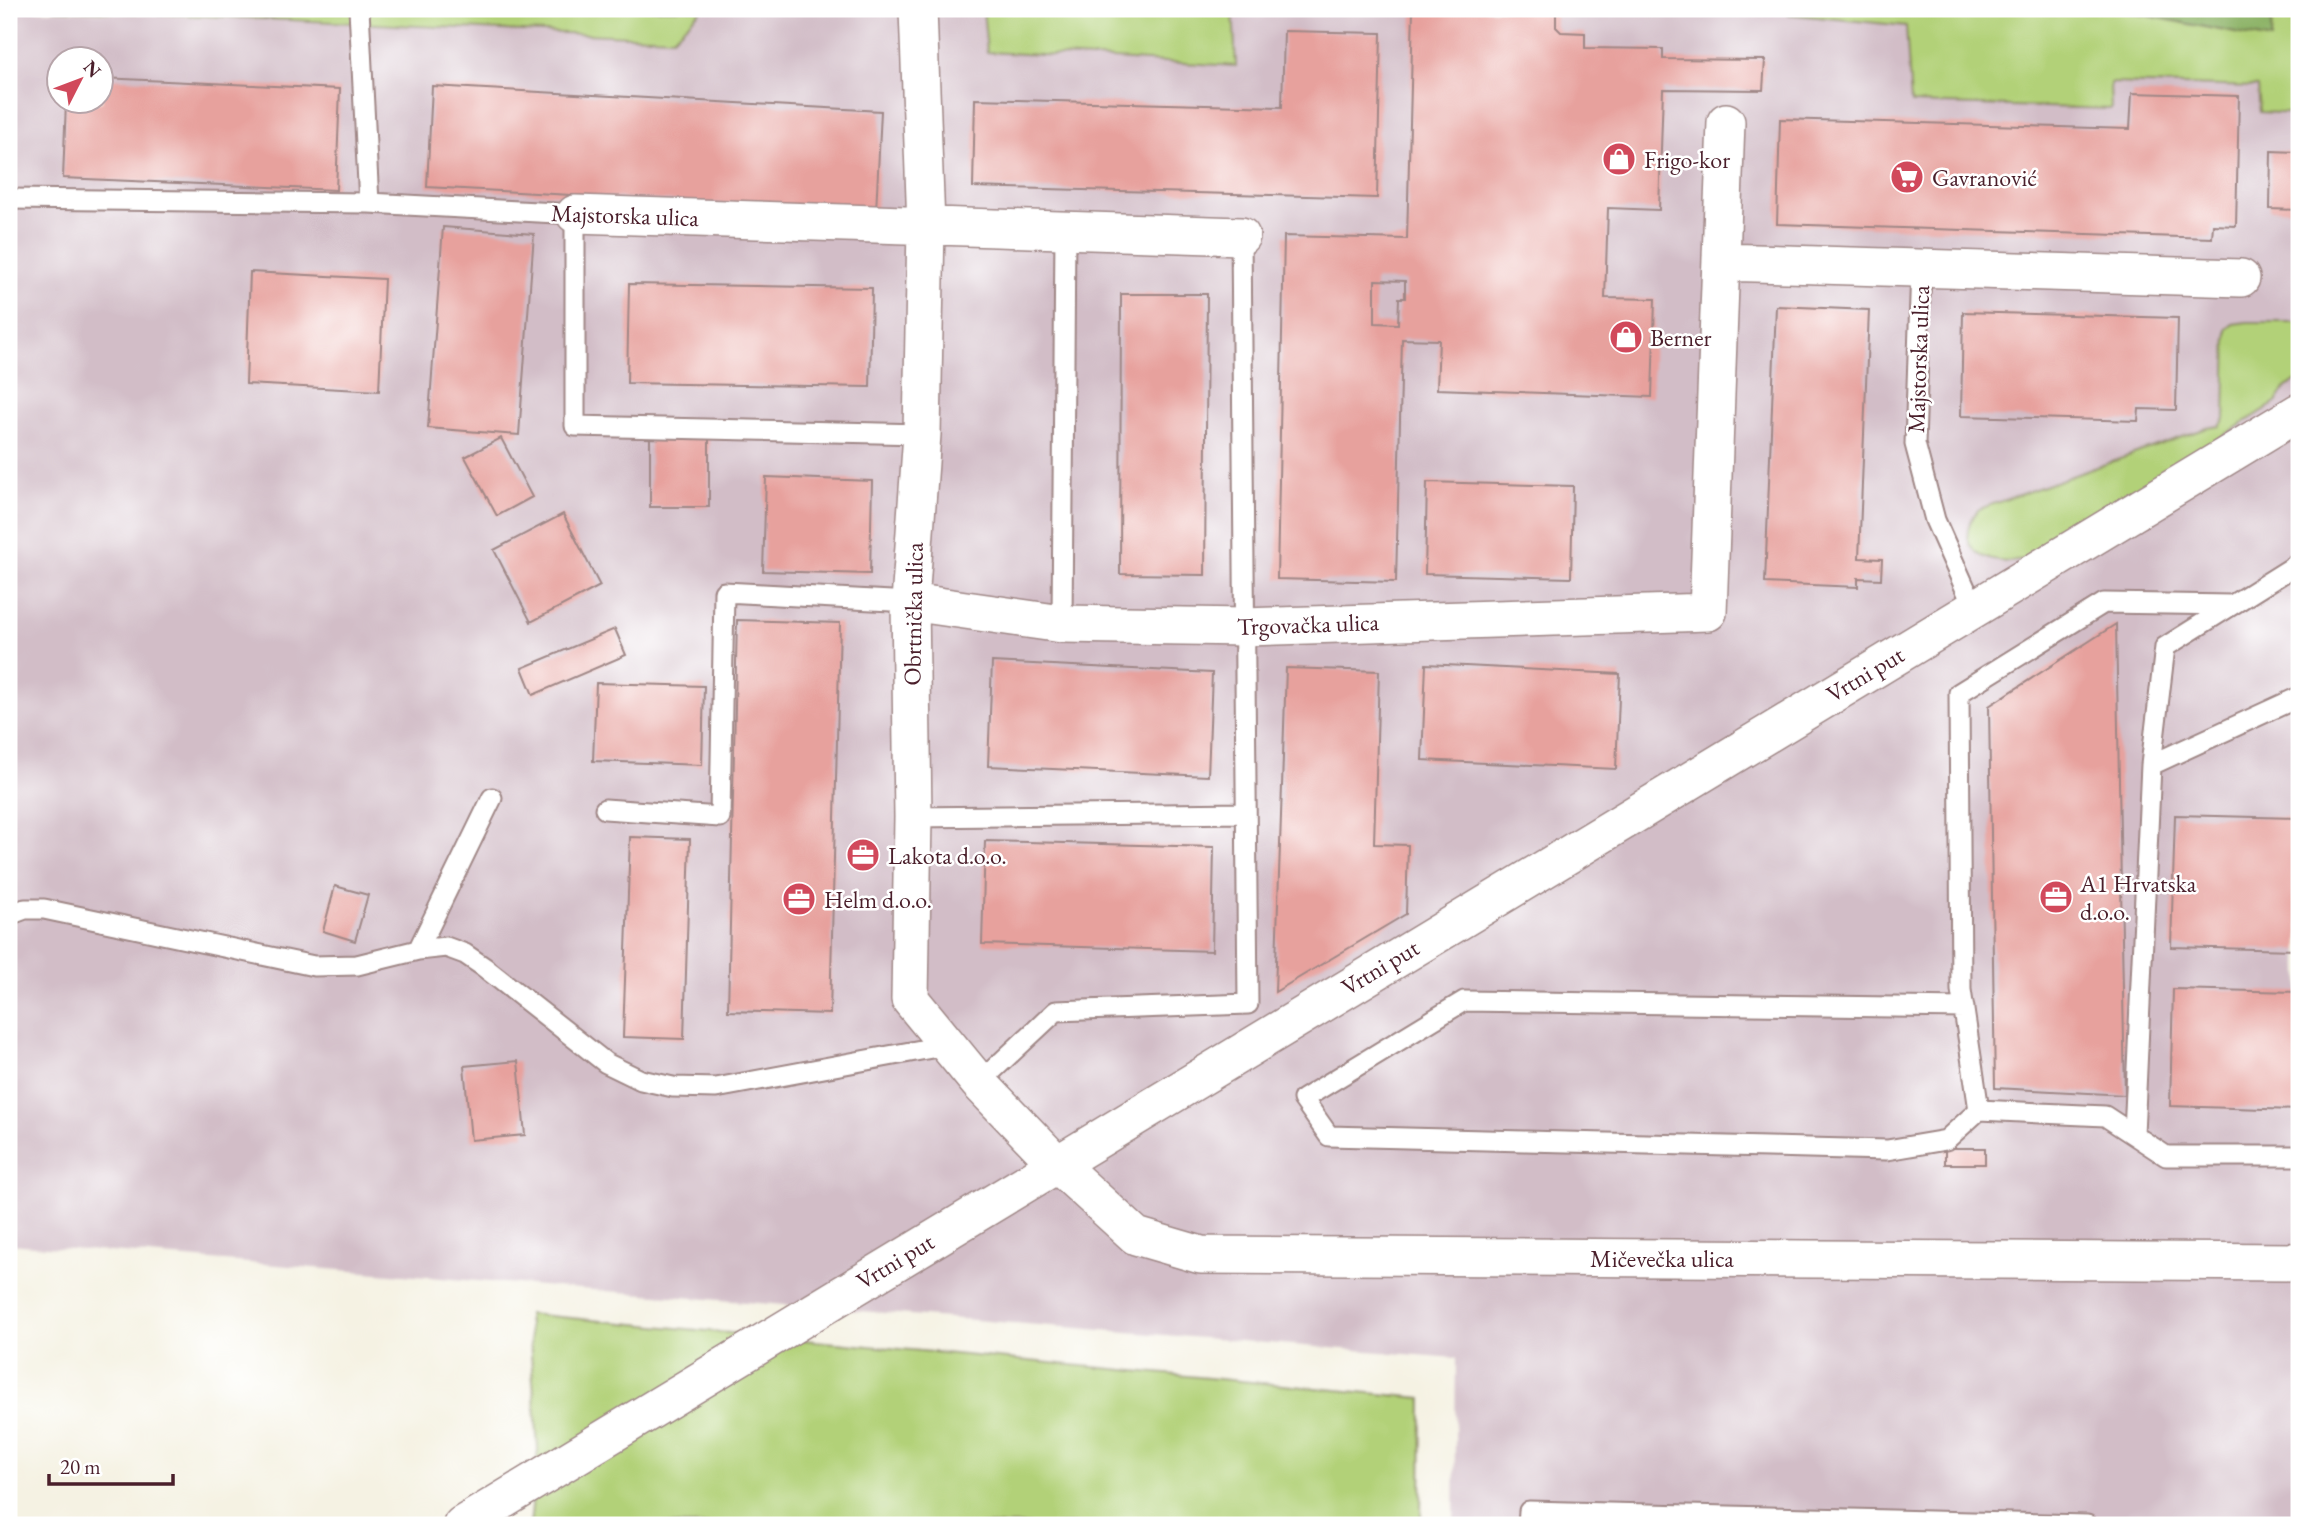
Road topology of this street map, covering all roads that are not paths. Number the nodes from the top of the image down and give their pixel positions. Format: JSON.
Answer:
{"nodes":[{"id":1,"x":359,"y":9,"type":"edge"},
{"id":2,"x":918,"y":9,"type":"edge"},
{"id":3,"x":1726,"y":122,"type":"dead end"},
{"id":4,"x":9,"y":199,"type":"edge"},
{"id":5,"x":369,"y":203,"type":"junction"},
{"id":6,"x":575,"y":214,"type":"junction"},
{"id":7,"x":926,"y":226,"type":"junction"},
{"id":8,"x":1065,"y":230,"type":"junction"},
{"id":9,"x":1241,"y":236,"type":"joint"},
{"id":10,"x":1721,"y":262,"type":"junction"},
{"id":11,"x":1921,"y":268,"type":"junction"},
{"id":12,"x":2241,"y":278,"type":"dead end"},
{"id":13,"x":2299,"y":412,"type":"edge"},
{"id":14,"x":922,"y":434,"type":"junction"},
{"id":15,"x":2299,"y":563,"type":"edge"},
{"id":16,"x":910,"y":603,"type":"junction"},
{"id":17,"x":2232,"y":605,"type":"junction"},
{"id":18,"x":1973,"y":608,"type":"junction"},
{"id":19,"x":1062,"y":624,"type":"junction"},
{"id":20,"x":1245,"y":627,"type":"junction"},
{"id":21,"x":2299,"y":697,"type":"edge"},
{"id":22,"x":2151,"y":765,"type":"junction"},
{"id":23,"x":492,"y":798,"type":"dead end"},
{"id":24,"x":605,"y":808,"type":"dead end"},
{"id":25,"x":1246,"y":813,"type":"junction"},
{"id":26,"x":913,"y":817,"type":"junction"},
{"id":27,"x":9,"y":915,"type":"edge"},
{"id":28,"x":418,"y":950,"type":"junction"},
{"id":29,"x":1964,"y":1009,"type":"junction"},
{"id":30,"x":948,"y":1045,"type":"junction"},
{"id":31,"x":979,"y":1083,"type":"junction"},
{"id":32,"x":1979,"y":1110,"type":"junction"},
{"id":33,"x":2133,"y":1134,"type":"junction"},
{"id":34,"x":2299,"y":1156,"type":"edge"},
{"id":35,"x":1056,"y":1163,"type":"junction"},
{"id":36,"x":2299,"y":1262,"type":"edge"},
{"id":37,"x":462,"y":1525,"type":"edge"},
{"id":38,"x":1528,"y":1525,"type":"edge"},
{"id":39,"x":2087,"y":1525,"type":"edge"}],
"edges":[{"from":1,"to":5,"type":"lane"},
{"from":2,"to":7,"type":"street","name":"Obrtnička ulica"},
{"from":3,"to":10,"type":"street"},
{"from":4,"to":5,"type":"lane","name":"Majstorska ulica"},
{"from":5,"to":6,"type":"lane","name":"Majstorska ulica"},
{"from":6,"to":7,"type":"street","name":"Majstorska ulica"},
{"from":6,"to":14,"type":"lane"},
{"from":7,"to":8,"type":"street","name":"Majstorska ulica"},
{"from":7,"to":14,"type":"street","name":"Obrtnička ulica"},
{"from":8,"to":9,"type":"street","name":"Majstorska ulica"},
{"from":8,"to":19,"type":"lane"},
{"from":9,"to":20,"type":"lane"},
{"from":10,"to":11,"type":"street","name":"Majstorska ulica"},
{"from":10,"to":20,"type":"street","name":"Trgovačka ulica"},
{"from":11,"to":12,"type":"street","name":"Majstorska ulica"},
{"from":11,"to":18,"type":"lane","name":"Majstorska ulica"},
{"from":13,"to":18,"type":"street","name":"Vrtni put"},
{"from":14,"to":16,"type":"street","name":"Obrtnička ulica"},
{"from":15,"to":17,"type":"lane"},
{"from":16,"to":19,"type":"street","name":"Trgovačka ulica"},
{"from":16,"to":24,"type":"lane"},
{"from":16,"to":26,"type":"street","name":"Obrtnička ulica"},
{"from":17,"to":22,"type":"lane"},
{"from":17,"to":29,"type":"lane"},
{"from":18,"to":35,"type":"street","name":"Vrtni put"},
{"from":19,"to":20,"type":"street","name":"Trgovačka ulica"},
{"from":20,"to":25,"type":"lane"},
{"from":21,"to":22,"type":"lane"},
{"from":22,"to":33,"type":"lane"},
{"from":23,"to":28,"type":"lane"},
{"from":25,"to":26,"type":"lane"},
{"from":25,"to":31,"type":"lane"},
{"from":26,"to":30,"type":"street","name":"Obrtnička ulica"},
{"from":27,"to":28,"type":"lane"},
{"from":28,"to":30,"type":"lane"},
{"from":29,"to":32,"type":"lane"},
{"from":29,"to":32,"type":"lane"},
{"from":30,"to":31,"type":"street","name":"Obrtnička ulica"},
{"from":31,"to":35,"type":"street","name":"Obrtnička ulica"},
{"from":32,"to":33,"type":"lane"},
{"from":33,"to":34,"type":"lane"},
{"from":35,"to":36,"type":"street","name":"Mičevečka ulica"},
{"from":35,"to":37,"type":"street","name":"Vrtni put"},
{"from":38,"to":39,"type":"lane"}]}
